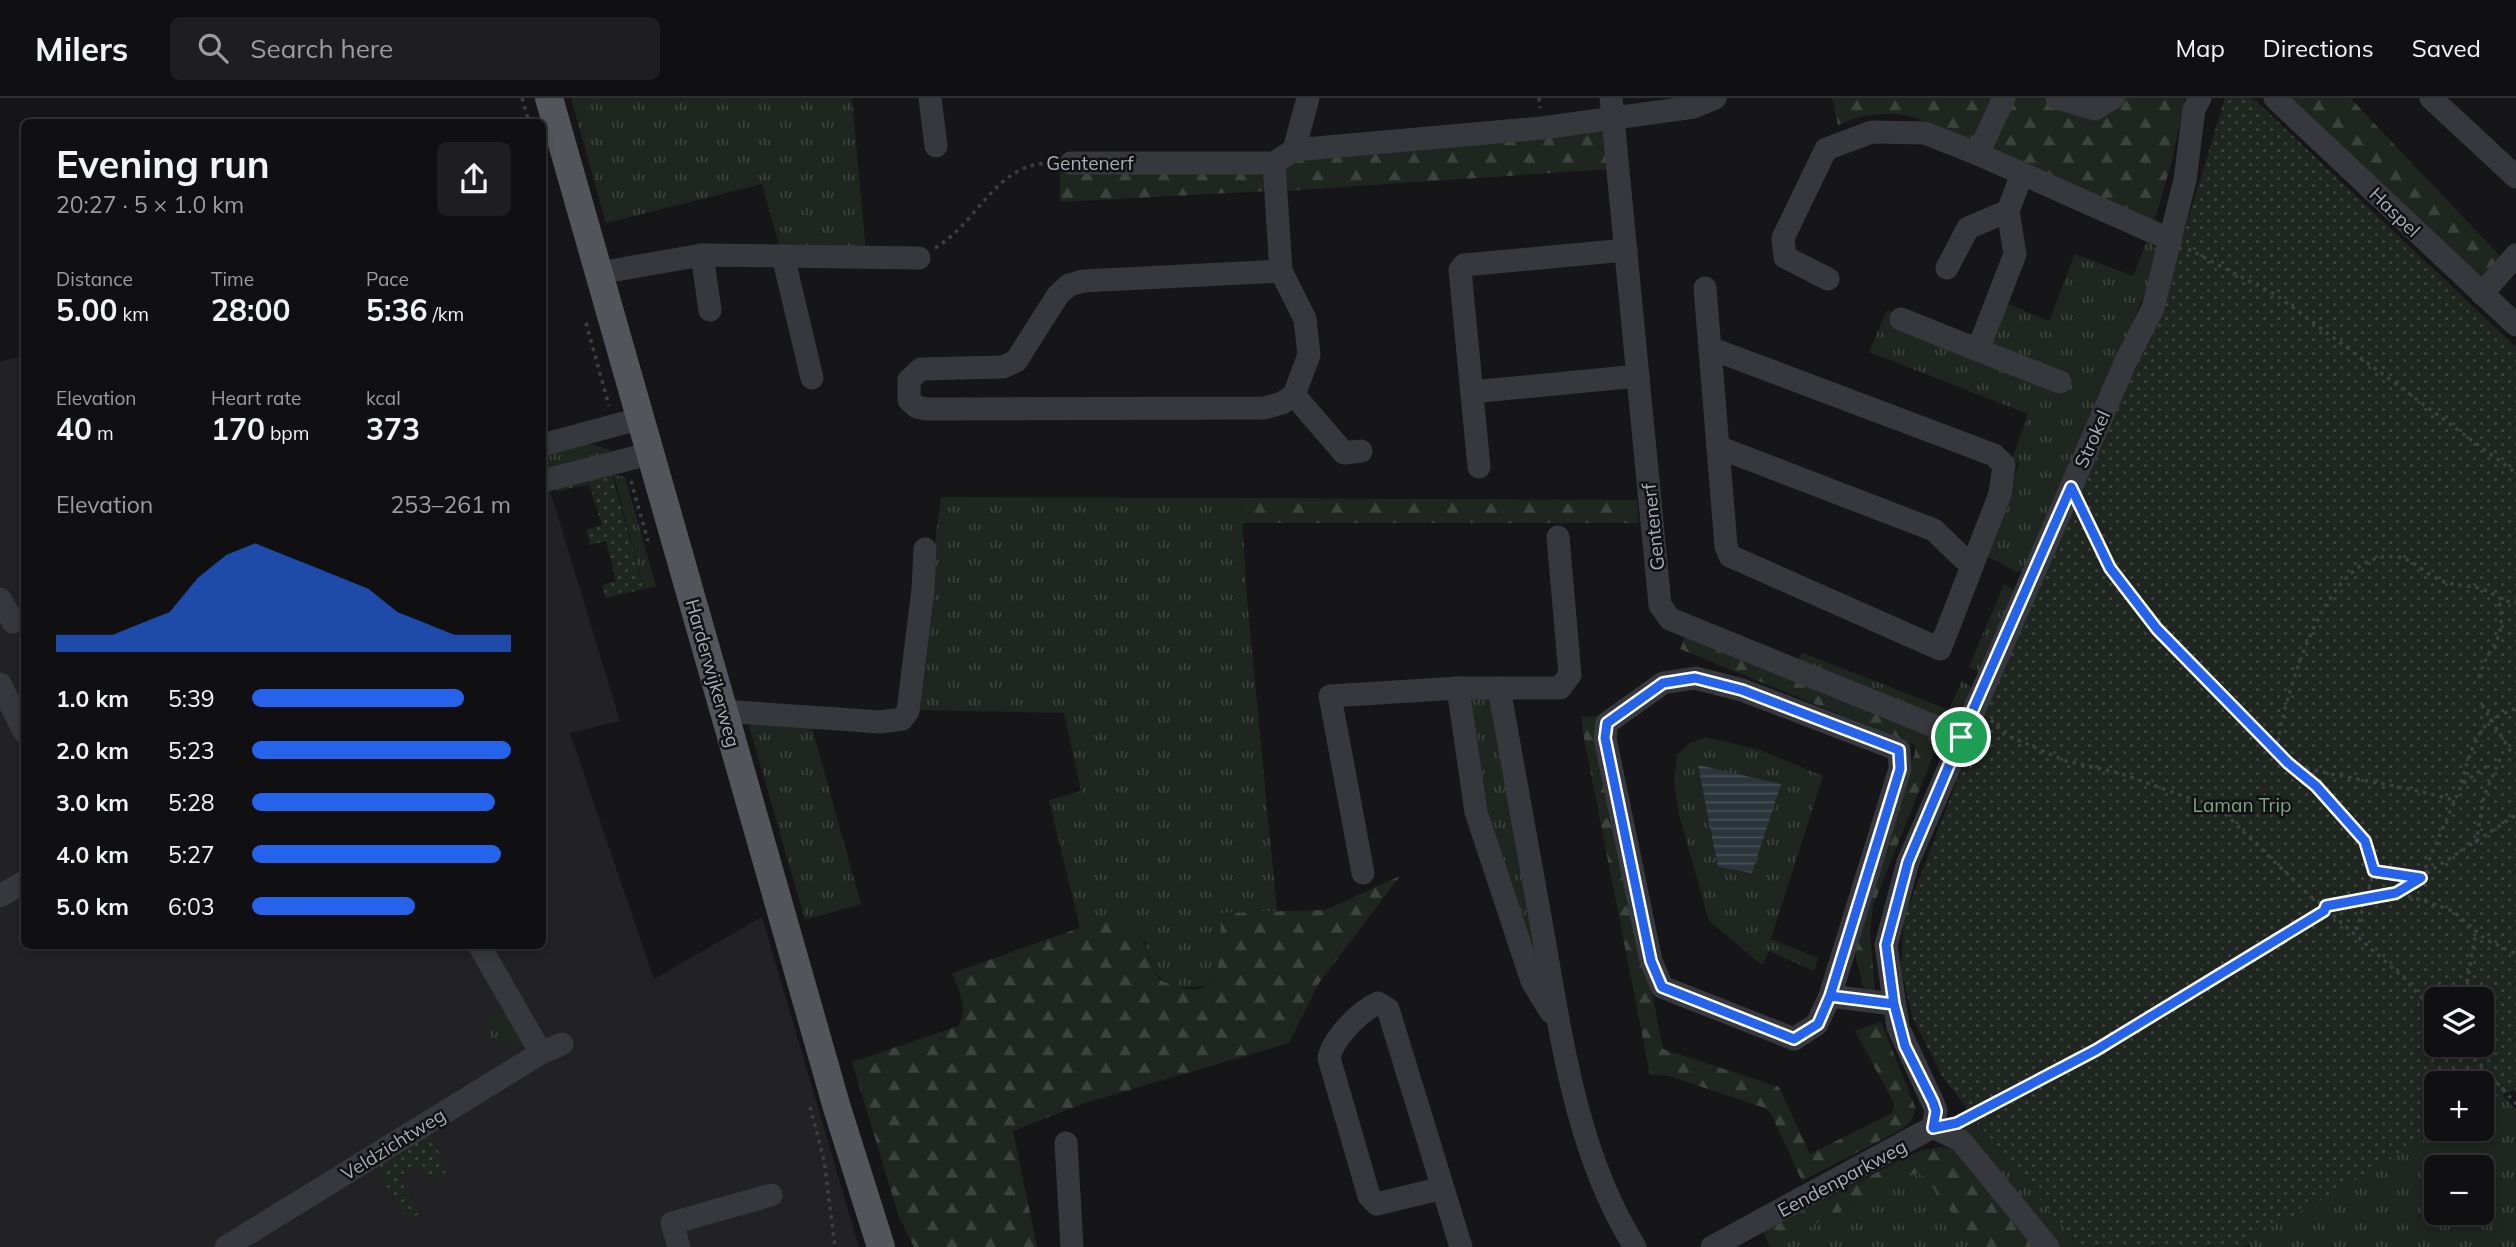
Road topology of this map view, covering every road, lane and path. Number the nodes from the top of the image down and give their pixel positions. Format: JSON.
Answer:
{"nodes":[{"id":1,"x":522,"y":98,"type":"edge"},
{"id":2,"x":533,"y":98,"type":"edge"},
{"id":3,"x":549,"y":98,"type":"edge"},
{"id":4,"x":930,"y":98,"type":"edge"},
{"id":5,"x":1308,"y":98,"type":"edge"},
{"id":6,"x":1715,"y":98,"type":"edge"},
{"id":7,"x":2004,"y":98,"type":"edge"},
{"id":8,"x":2057,"y":98,"type":"edge"},
{"id":9,"x":2113,"y":98,"type":"edge"},
{"id":10,"x":2200,"y":98,"type":"edge"},
{"id":11,"x":2275,"y":98,"type":"edge"},
{"id":12,"x":2431,"y":98,"type":"edge"},
{"id":13,"x":1612,"y":108,"type":"edge"},
{"id":14,"x":528,"y":119,"type":"edge"},
{"id":15,"x":539,"y":119,"type":"edge"},
{"id":16,"x":546,"y":144,"type":"edge"},
{"id":17,"x":936,"y":146,"type":"dead end"},
{"id":18,"x":1294,"y":150,"type":"junction"},
{"id":19,"x":1978,"y":154,"type":"junction"},
{"id":20,"x":1071,"y":163,"type":"joint"},
{"id":21,"x":1274,"y":163,"type":"junction"},
{"id":22,"x":2022,"y":174,"type":"junction"},
{"id":23,"x":2516,"y":177,"type":"edge"},
{"id":24,"x":2008,"y":211,"type":"junction"},
{"id":25,"x":2171,"y":240,"type":"junction"},
{"id":26,"x":1626,"y":250,"type":"junction"},
{"id":27,"x":702,"y":255,"type":"junction"},
{"id":28,"x":2516,"y":255,"type":"edge"},
{"id":29,"x":783,"y":256,"type":"junction"},
{"id":30,"x":919,"y":258,"type":"joint"},
{"id":31,"x":1947,"y":268,"type":"dead end"},
{"id":32,"x":1281,"y":271,"type":"junction"},
{"id":33,"x":599,"y":273,"type":"junction"},
{"id":34,"x":1828,"y":279,"type":"dead end"},
{"id":35,"x":1705,"y":288,"type":"dead end"},
{"id":36,"x":2482,"y":294,"type":"junction"},
{"id":37,"x":710,"y":310,"type":"dead end"},
{"id":38,"x":1901,"y":319,"type":"dead end"},
{"id":39,"x":2516,"y":325,"type":"edge"},
{"id":40,"x":1710,"y":348,"type":"junction"},
{"id":41,"x":1978,"y":350,"type":"junction"},
{"id":42,"x":1638,"y":376,"type":"junction"},
{"id":43,"x":812,"y":378,"type":"dead end"},
{"id":44,"x":2060,"y":382,"type":"dead end"},
{"id":45,"x":1472,"y":392,"type":"junction"},
{"id":46,"x":1294,"y":395,"type":"junction"},
{"id":47,"x":627,"y":422,"type":"junction"},
{"id":48,"x":546,"y":444,"type":"edge"},
{"id":49,"x":1718,"y":447,"type":"junction"},
{"id":50,"x":1361,"y":451,"type":"dead end"},
{"id":51,"x":637,"y":457,"type":"junction"},
{"id":52,"x":1479,"y":467,"type":"dead end"},
{"id":53,"x":2516,"y":473,"type":"edge"},
{"id":54,"x":546,"y":480,"type":"edge"},
{"id":55,"x":2071,"y":487,"type":"junction"},
{"id":56,"x":1558,"y":537,"type":"dead end"},
{"id":57,"x":925,"y":549,"type":"dead end"},
{"id":58,"x":1972,"y":563,"type":"junction"},
{"id":59,"x":0,"y":599,"type":"edge"},
{"id":60,"x":2499,"y":601,"type":"junction"},
{"id":61,"x":2516,"y":603,"type":"edge"},
{"id":62,"x":12,"y":622,"type":"edge"},
{"id":63,"x":2479,"y":678,"type":"dead end"},
{"id":64,"x":0,"y":684,"type":"edge"},
{"id":65,"x":1458,"y":688,"type":"junction"},
{"id":66,"x":1500,"y":688,"type":"junction"},
{"id":67,"x":1978,"y":705,"type":"junction"},
{"id":68,"x":2482,"y":705,"type":"dead end"},
{"id":69,"x":2516,"y":708,"type":"edge"},
{"id":70,"x":723,"y":710,"type":"junction"},
{"id":71,"x":2490,"y":721,"type":"junction"},
{"id":72,"x":21,"y":725,"type":"edge"},
{"id":73,"x":1961,"y":737,"type":"junction"},
{"id":74,"x":2276,"y":751,"type":"junction"},
{"id":75,"x":2511,"y":752,"type":"dead end"},
{"id":76,"x":2500,"y":760,"type":"dead end"},
{"id":77,"x":2288,"y":763,"type":"junction"},
{"id":78,"x":2491,"y":763,"type":"dead end"},
{"id":79,"x":2462,"y":784,"type":"junction"},
{"id":80,"x":2453,"y":800,"type":"junction"},
{"id":81,"x":2516,"y":815,"type":"edge"},
{"id":82,"x":2476,"y":844,"type":"junction"},
{"id":83,"x":2374,"y":871,"type":"junction"},
{"id":84,"x":1363,"y":873,"type":"dead end"},
{"id":85,"x":2421,"y":878,"type":"junction"},
{"id":86,"x":21,"y":885,"type":"edge"},
{"id":87,"x":2396,"y":893,"type":"junction"},
{"id":88,"x":0,"y":896,"type":"edge"},
{"id":89,"x":2366,"y":898,"type":"junction"},
{"id":90,"x":2326,"y":906,"type":"junction"},
{"id":91,"x":2324,"y":911,"type":"junction"},
{"id":92,"x":2476,"y":931,"type":"junction"},
{"id":93,"x":2354,"y":935,"type":"junction"},
{"id":94,"x":481,"y":949,"type":"edge"},
{"id":95,"x":2516,"y":954,"type":"edge"},
{"id":96,"x":2466,"y":987,"type":"edge"},
{"id":97,"x":1830,"y":996,"type":"junction"},
{"id":98,"x":2424,"y":1000,"type":"edge"},
{"id":99,"x":1894,"y":1004,"type":"junction"},
{"id":100,"x":1558,"y":1024,"type":"junction"},
{"id":101,"x":562,"y":1044,"type":"dead end"},
{"id":102,"x":541,"y":1053,"type":"junction"},
{"id":103,"x":2474,"y":1057,"type":"edge"},
{"id":104,"x":2516,"y":1104,"type":"edge"},
{"id":105,"x":1933,"y":1128,"type":"junction"},
{"id":106,"x":1066,"y":1143,"type":"dead end"},
{"id":107,"x":1443,"y":1188,"type":"junction"},
{"id":108,"x":771,"y":1195,"type":"dead end"},
{"id":109,"x":226,"y":1247,"type":"edge"},
{"id":110,"x":678,"y":1247,"type":"edge"},
{"id":111,"x":863,"y":1247,"type":"edge"},
{"id":112,"x":881,"y":1247,"type":"edge"},
{"id":113,"x":1072,"y":1247,"type":"edge"},
{"id":114,"x":1461,"y":1247,"type":"edge"},
{"id":115,"x":1635,"y":1247,"type":"edge"},
{"id":116,"x":1713,"y":1247,"type":"edge"},
{"id":117,"x":2048,"y":1247,"type":"edge"}],
"edges":[{"from":1,"to":14,"type":"path"},
{"from":2,"to":15,"type":"main road"},
{"from":3,"to":33,"type":"main road","name":"Harderwijkerweg"},
{"from":4,"to":17,"type":"street"},
{"from":5,"to":18,"type":"street"},
{"from":6,"to":13,"type":"street"},
{"from":7,"to":19,"type":"street"},
{"from":8,"to":9,"type":"street"},
{"from":10,"to":25,"type":"street","name":"Strokel"},
{"from":11,"to":36,"type":"street","name":"Haspel"},
{"from":12,"to":23,"type":"street"},
{"from":13,"to":18,"type":"street"},
{"from":13,"to":26,"type":"street","name":"Gentenerf"},
{"from":16,"to":47,"type":"main road","name":"Harderwijkerweg"},
{"from":18,"to":21,"type":"street"},
{"from":19,"to":22,"type":"street"},
{"from":19,"to":34,"type":"street"},
{"from":20,"to":21,"type":"street","name":"Gentenerf"},
{"from":20,"to":30,"type":"path","name":"Gentenerf"},
{"from":21,"to":32,"type":"street"},
{"from":22,"to":24,"type":"street"},
{"from":22,"to":25,"type":"street"},
{"from":24,"to":31,"type":"street"},
{"from":24,"to":41,"type":"street"},
{"from":25,"to":53,"type":"path"},
{"from":25,"to":55,"type":"street","name":"Strokel"},
{"from":26,"to":42,"type":"street","name":"Gentenerf"},
{"from":26,"to":45,"type":"street"},
{"from":27,"to":29,"type":"street"},
{"from":27,"to":33,"type":"street"},
{"from":27,"to":37,"type":"street"},
{"from":28,"to":36,"type":"street"},
{"from":29,"to":30,"type":"street"},
{"from":29,"to":43,"type":"street"},
{"from":32,"to":46,"type":"street"},
{"from":32,"to":46,"type":"street"},
{"from":33,"to":70,"type":"main road","name":"Harderwijkerweg"},
{"from":35,"to":40,"type":"street"},
{"from":36,"to":39,"type":"street","name":"Haspel"},
{"from":38,"to":41,"type":"street"},
{"from":40,"to":49,"type":"street"},
{"from":40,"to":58,"type":"street"},
{"from":41,"to":44,"type":"street"},
{"from":42,"to":45,"type":"street"},
{"from":42,"to":73,"type":"street","name":"Gentenerf"},
{"from":45,"to":52,"type":"street"},
{"from":46,"to":50,"type":"street"},
{"from":47,"to":48,"type":"street"},
{"from":47,"to":51,"type":"main road","name":"Harderwijkerweg"},
{"from":49,"to":58,"type":"street"},
{"from":49,"to":58,"type":"street"},
{"from":51,"to":54,"type":"street"},
{"from":51,"to":111,"type":"main road","name":"Harderwijkerweg"},
{"from":55,"to":67,"type":"street","name":"Strokel"},
{"from":55,"to":74,"type":"path"},
{"from":56,"to":66,"type":"street"},
{"from":57,"to":70,"type":"street"},
{"from":59,"to":62,"type":"street"},
{"from":60,"to":61,"type":"path"},
{"from":60,"to":63,"type":"path"},
{"from":60,"to":74,"type":"path"},
{"from":64,"to":72,"type":"street"},
{"from":65,"to":66,"type":"street"},
{"from":65,"to":84,"type":"street"},
{"from":65,"to":100,"type":"street"},
{"from":66,"to":100,"type":"street"},
{"from":67,"to":73,"type":"street","name":"Strokel"},
{"from":67,"to":90,"type":"path"},
{"from":68,"to":71,"type":"path"},
{"from":69,"to":71,"type":"path"},
{"from":70,"to":112,"type":"main road","name":"Harderwijkerweg"},
{"from":71,"to":75,"type":"path"},
{"from":71,"to":79,"type":"path"},
{"from":73,"to":99,"type":"street","name":"Strokel"},
{"from":74,"to":77,"type":"path"},
{"from":76,"to":82,"type":"path"},
{"from":77,"to":80,"type":"path"},
{"from":77,"to":83,"type":"path"},
{"from":78,"to":79,"type":"path"},
{"from":79,"to":80,"type":"path"},
{"from":80,"to":85,"type":"path"},
{"from":81,"to":82,"type":"path"},
{"from":82,"to":85,"type":"path"},
{"from":83,"to":85,"type":"path"},
{"from":83,"to":89,"type":"path"},
{"from":85,"to":87,"type":"path"},
{"from":86,"to":88,"type":"street"},
{"from":87,"to":89,"type":"path"},
{"from":87,"to":92,"type":"path"},
{"from":89,"to":90,"type":"path"},
{"from":89,"to":93,"type":"path"},
{"from":90,"to":91,"type":"path"},
{"from":91,"to":93,"type":"path"},
{"from":91,"to":105,"type":"path"},
{"from":92,"to":95,"type":"path"},
{"from":92,"to":96,"type":"path"},
{"from":93,"to":98,"type":"path"},
{"from":94,"to":102,"type":"street"},
{"from":97,"to":97,"type":"street"},
{"from":97,"to":99,"type":"street"},
{"from":99,"to":105,"type":"street","name":"Strokel"},
{"from":100,"to":115,"type":"street"},
{"from":101,"to":102,"type":"street","name":"Veldzichtweg"},
{"from":102,"to":109,"type":"street","name":"Veldzichtweg"},
{"from":103,"to":104,"type":"path"},
{"from":105,"to":116,"type":"street","name":"Eendenparkweg"},
{"from":105,"to":117,"type":"street"},
{"from":106,"to":113,"type":"street"},
{"from":107,"to":107,"type":"street"},
{"from":107,"to":114,"type":"street"},
{"from":108,"to":110,"type":"street"}]}
